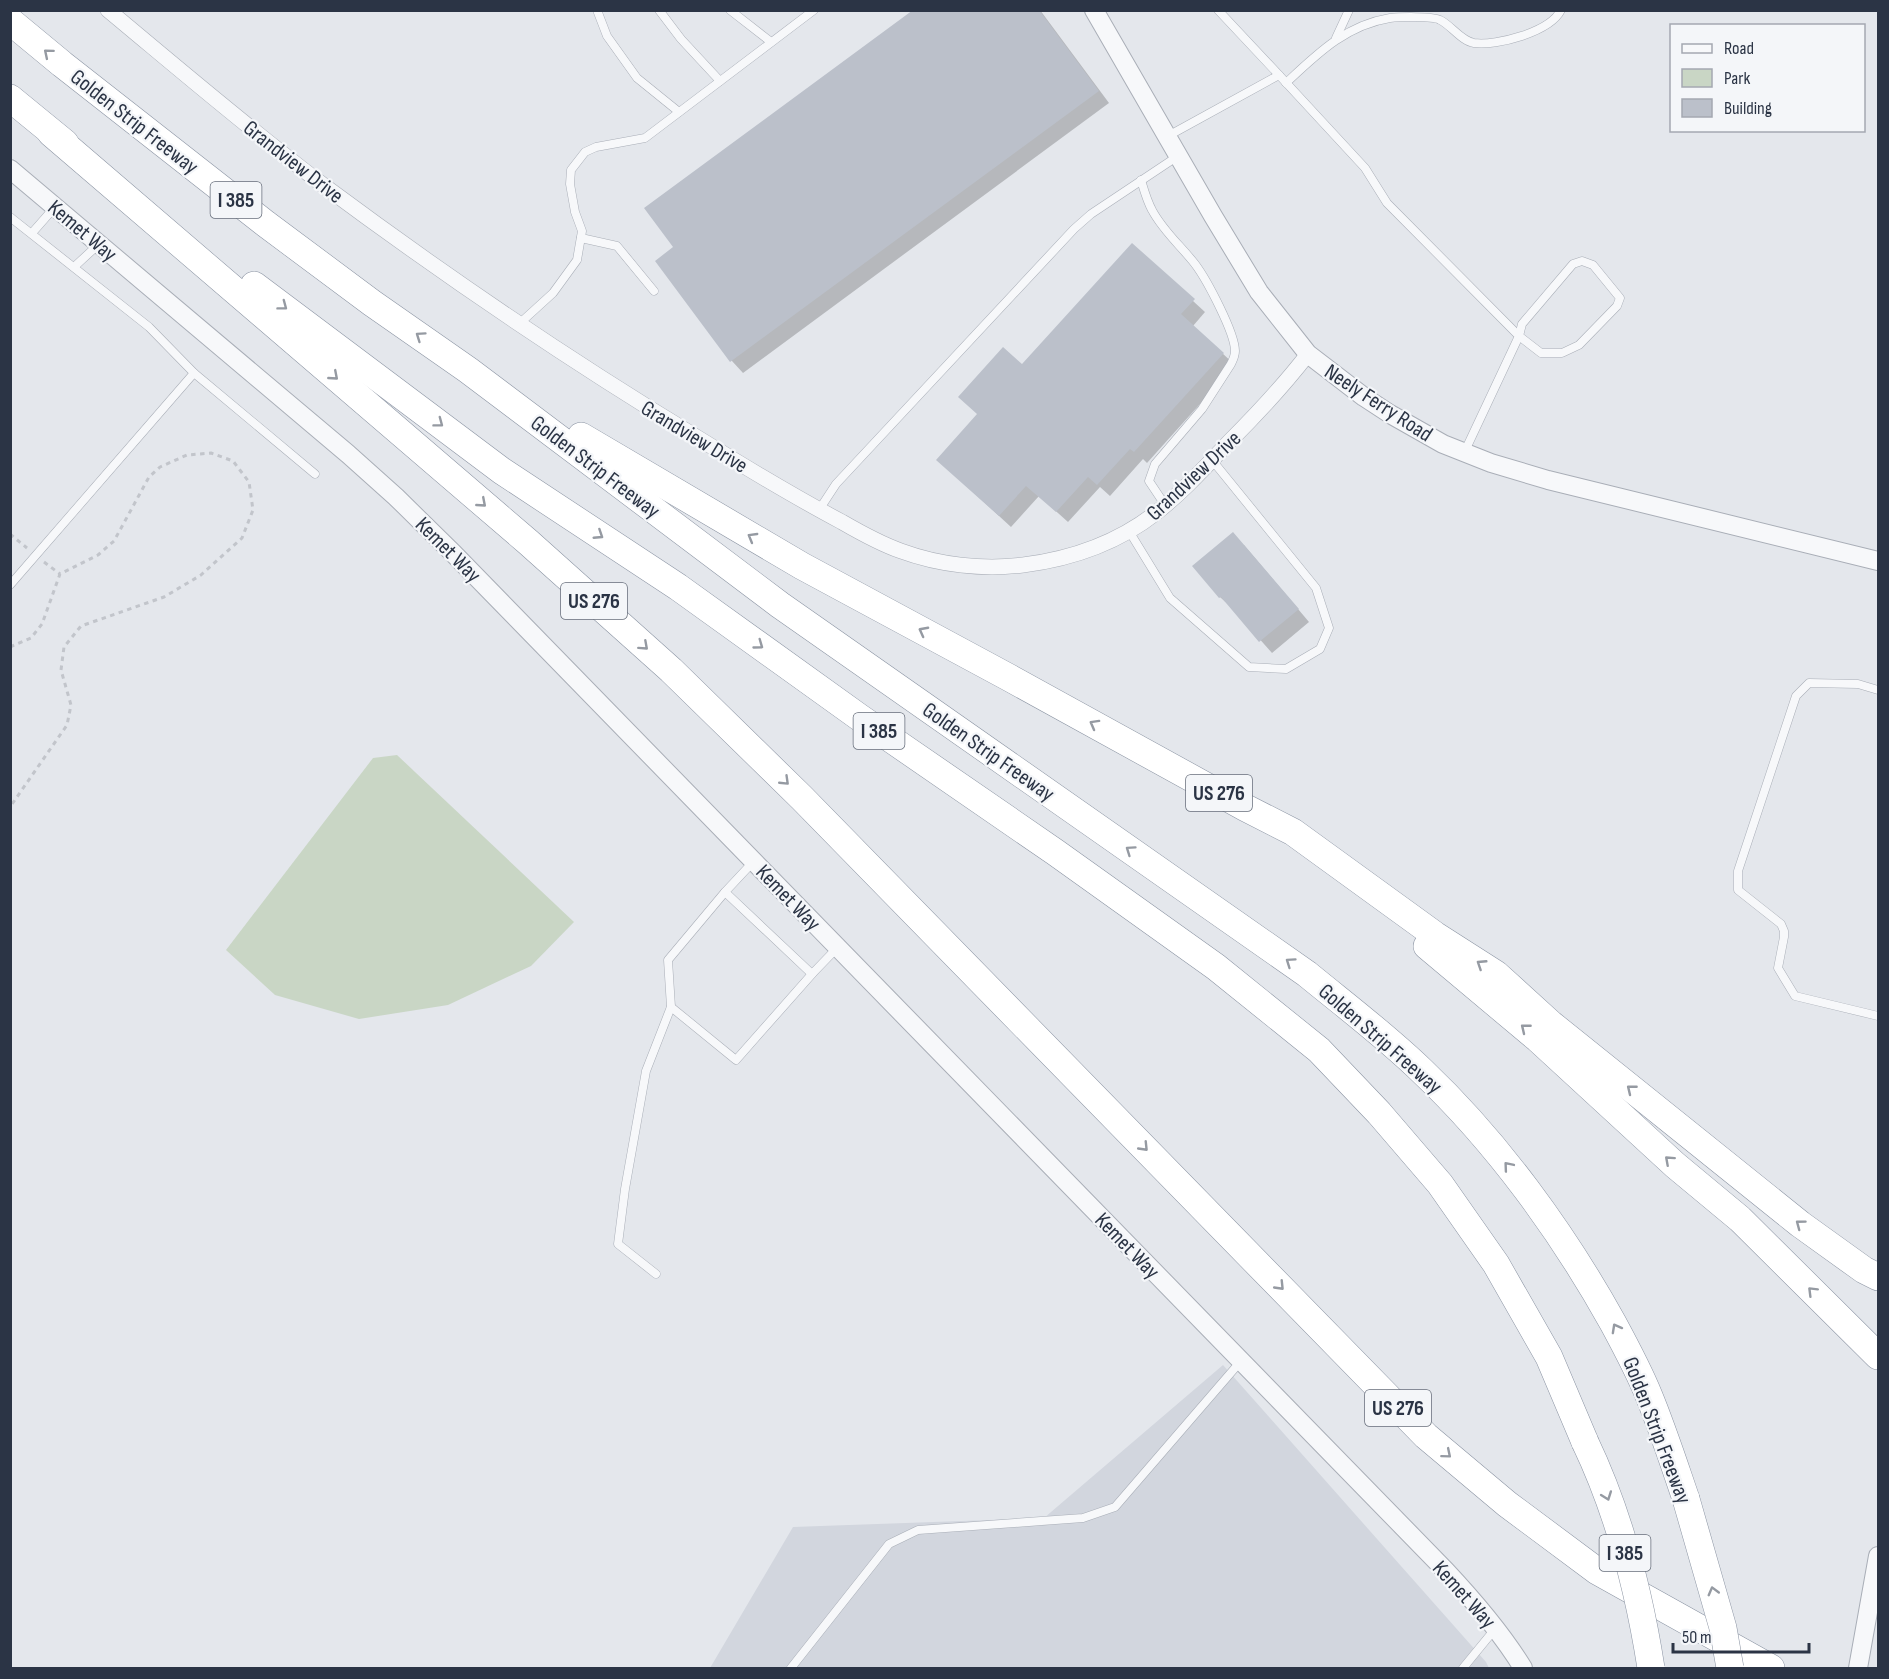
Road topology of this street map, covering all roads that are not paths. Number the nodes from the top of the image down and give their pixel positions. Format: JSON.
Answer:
{"nodes":[{"id":1,"x":108,"y":10,"type":"edge"},
{"id":2,"x":597,"y":10,"type":"edge"},
{"id":3,"x":658,"y":10,"type":"edge"},
{"id":4,"x":730,"y":10,"type":"edge"},
{"id":5,"x":814,"y":10,"type":"edge"},
{"id":6,"x":1094,"y":10,"type":"edge"},
{"id":7,"x":1218,"y":10,"type":"edge"},
{"id":8,"x":1349,"y":10,"type":"edge"},
{"id":9,"x":1561,"y":10,"type":"edge"},
{"id":10,"x":10,"y":21,"type":"edge"},
{"id":11,"x":1335,"y":39,"type":"junction"},
{"id":12,"x":771,"y":42,"type":"junction"},
{"id":13,"x":1279,"y":75,"type":"junction"},
{"id":14,"x":720,"y":81,"type":"junction"},
{"id":15,"x":1286,"y":83,"type":"junction"},
{"id":16,"x":10,"y":98,"type":"edge"},
{"id":17,"x":679,"y":112,"type":"junction"},
{"id":18,"x":51,"y":133,"type":"junction"},
{"id":19,"x":1167,"y":136,"type":"junction"},
{"id":20,"x":1178,"y":156,"type":"junction"},
{"id":21,"x":10,"y":169,"type":"edge"},
{"id":22,"x":1141,"y":180,"type":"junction"},
{"id":23,"x":55,"y":207,"type":"junction"},
{"id":24,"x":10,"y":216,"type":"edge"},
{"id":25,"x":32,"y":233,"type":"junction"},
{"id":26,"x":580,"y":238,"type":"junction"},
{"id":27,"x":99,"y":244,"type":"junction"},
{"id":28,"x":74,"y":267,"type":"junction"},
{"id":29,"x":654,"y":291,"type":"dead end"},
{"id":30,"x":519,"y":324,"type":"junction"},
{"id":31,"x":1519,"y":336,"type":"junction"},
{"id":32,"x":1308,"y":354,"type":"junction"},
{"id":33,"x":468,"y":370,"type":"junction"},
{"id":34,"x":194,"y":373,"type":"junction"},
{"id":35,"x":1464,"y":453,"type":"junction"},
{"id":36,"x":1212,"y":460,"type":"junction"},
{"id":37,"x":315,"y":474,"type":"dead end"},
{"id":38,"x":1165,"y":505,"type":"junction"},
{"id":39,"x":819,"y":510,"type":"junction"},
{"id":40,"x":1129,"y":531,"type":"junction"},
{"id":41,"x":1878,"y":561,"type":"edge"},
{"id":42,"x":10,"y":585,"type":"edge"},
{"id":43,"x":1878,"y":690,"type":"edge"},
{"id":44,"x":1293,"y":832,"type":"junction"},
{"id":45,"x":754,"y":861,"type":"junction"},
{"id":46,"x":725,"y":891,"type":"junction"},
{"id":47,"x":838,"y":947,"type":"junction"},
{"id":48,"x":812,"y":974,"type":"junction"},
{"id":49,"x":671,"y":1007,"type":"junction"},
{"id":50,"x":1878,"y":1016,"type":"edge"},
{"id":51,"x":656,"y":1274,"type":"dead end"},
{"id":52,"x":1871,"y":1274,"type":"edge"},
{"id":53,"x":1878,"y":1356,"type":"edge"},
{"id":54,"x":1241,"y":1361,"type":"junction"},
{"id":55,"x":1878,"y":1556,"type":"edge"},
{"id":56,"x":1496,"y":1628,"type":"junction"},
{"id":57,"x":1736,"y":1660,"type":"edge"},
{"id":58,"x":791,"y":1668,"type":"edge"},
{"id":59,"x":1463,"y":1668,"type":"edge"},
{"id":60,"x":1523,"y":1668,"type":"edge"},
{"id":61,"x":1651,"y":1668,"type":"edge"},
{"id":62,"x":1771,"y":1668,"type":"edge"},
{"id":63,"x":1790,"y":1668,"type":"edge"},
{"id":64,"x":1858,"y":1668,"type":"edge"}],
"edges":[{"from":1,"to":30,"type":"street","name":"Grandview Drive"},
{"from":2,"to":17,"type":"lane"},
{"from":3,"to":14,"type":"lane"},
{"from":4,"to":12,"type":"lane"},
{"from":5,"to":12,"type":"lane"},
{"from":6,"to":19,"type":"street","name":"Neely Ferry Road"},
{"from":7,"to":13,"type":"lane"},
{"from":8,"to":11,"type":"lane"},
{"from":9,"to":11,"type":"lane"},
{"from":33,"to":10,"type":"highway","name":"Golden Strip Freeway","number":"I 385","one_way":true},
{"from":11,"to":15,"type":"lane"},
{"from":12,"to":14,"type":"lane"},
{"from":13,"to":15,"type":"lane"},
{"from":13,"to":19,"type":"lane"},
{"from":14,"to":17,"type":"lane"},
{"from":15,"to":31,"type":"lane"},
{"from":16,"to":18,"type":"highway","name":"Golden Strip Freeway","number":"I 385"},
{"from":17,"to":26,"type":"lane"},
{"from":18,"to":57,"type":"highway","number":"US 276","one_way":true},
{"from":18,"to":61,"type":"highway","name":"Golden Strip Freeway","number":"I 385","one_way":true,"bridge":true},
{"from":19,"to":20,"type":"street","name":"Neely Ferry Road"},
{"from":20,"to":22,"type":"lane"},
{"from":20,"to":32,"type":"street","name":"Neely Ferry Road"},
{"from":21,"to":23,"type":"street","name":"Kemet Way"},
{"from":22,"to":38,"type":"lane"},
{"from":22,"to":39,"type":"lane"},
{"from":23,"to":25,"type":"lane"},
{"from":23,"to":27,"type":"street","name":"Kemet Way"},
{"from":24,"to":25,"type":"lane"},
{"from":25,"to":28,"type":"lane"},
{"from":26,"to":29,"type":"lane"},
{"from":26,"to":30,"type":"lane"},
{"from":27,"to":28,"type":"lane"},
{"from":27,"to":45,"type":"street","name":"Kemet Way"},
{"from":28,"to":34,"type":"lane"},
{"from":30,"to":39,"type":"street","name":"Grandview Drive"},
{"from":31,"to":31,"type":"lane"},
{"from":31,"to":35,"type":"lane"},
{"from":32,"to":35,"type":"street","name":"Neely Ferry Road"},
{"from":32,"to":36,"type":"street","name":"Grandview Drive"},
{"from":44,"to":33,"type":"highway","number":"US 276","one_way":true},
{"from":57,"to":33,"type":"highway","name":"Golden Strip Freeway","number":"I 385","one_way":true,"bridge":true},
{"from":34,"to":37,"type":"lane"},
{"from":34,"to":42,"type":"lane"},
{"from":35,"to":41,"type":"street","name":"Neely Ferry Road"},
{"from":36,"to":38,"type":"street","name":"Grandview Drive"},
{"from":36,"to":40,"type":"lane"},
{"from":38,"to":40,"type":"street","name":"Grandview Drive"},
{"from":39,"to":40,"type":"street","name":"Grandview Drive"},
{"from":43,"to":50,"type":"lane"},
{"from":52,"to":44,"type":"highway","one_way":true},
{"from":53,"to":44,"type":"highway","number":"US 276","one_way":true},
{"from":45,"to":46,"type":"lane"},
{"from":45,"to":47,"type":"street","name":"Kemet Way"},
{"from":46,"to":48,"type":"lane"},
{"from":46,"to":49,"type":"lane"},
{"from":47,"to":48,"type":"lane"},
{"from":47,"to":54,"type":"street","name":"Kemet Way"},
{"from":48,"to":49,"type":"lane"},
{"from":49,"to":51,"type":"lane"},
{"from":54,"to":56,"type":"street","name":"Kemet Way"},
{"from":54,"to":58,"type":"lane"},
{"from":55,"to":64,"type":"street"},
{"from":56,"to":59,"type":"lane"},
{"from":56,"to":60,"type":"street","name":"Kemet Way"},
{"from":57,"to":62,"type":"highway","number":"US 276"},
{"from":57,"to":63,"type":"highway"}]}
